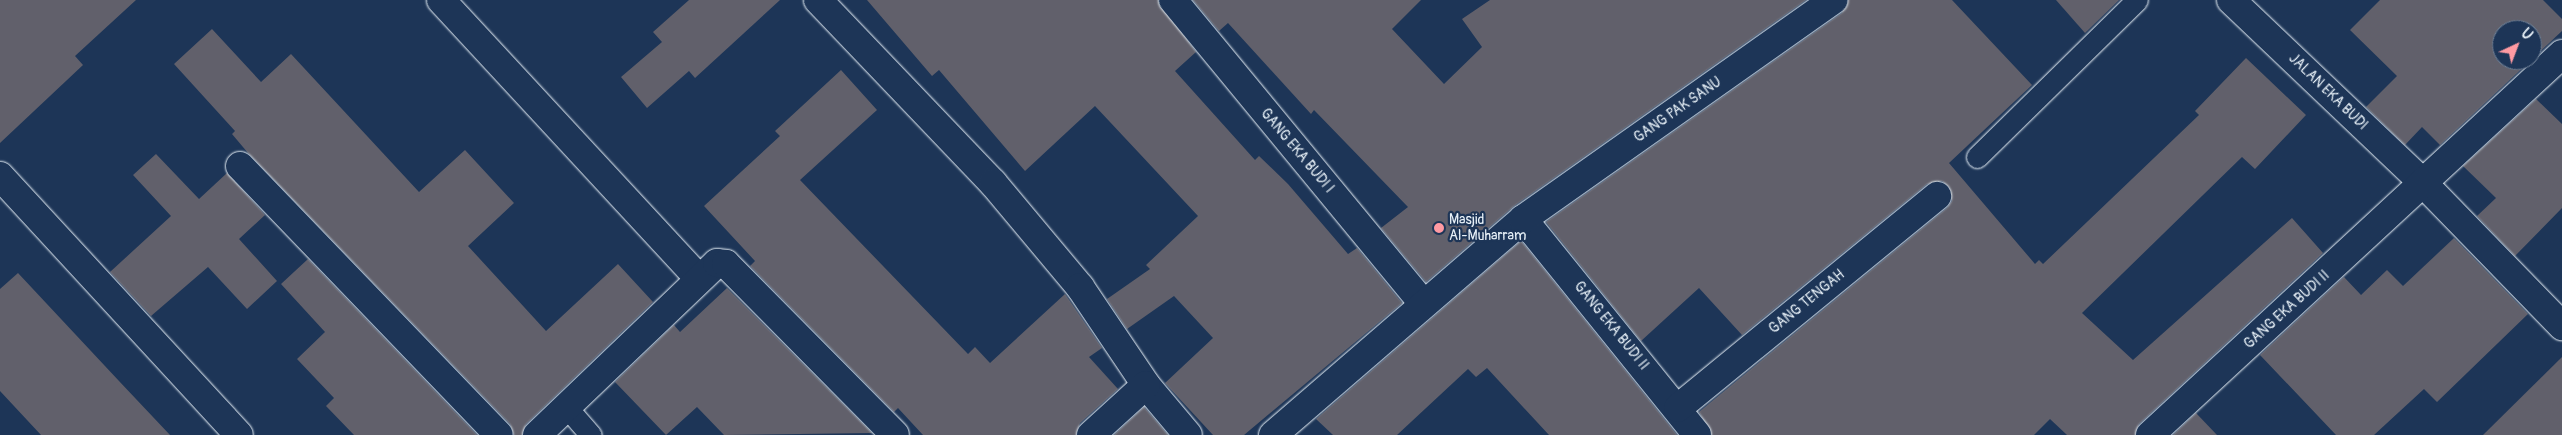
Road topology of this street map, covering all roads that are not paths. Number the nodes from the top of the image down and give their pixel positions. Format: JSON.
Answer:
{"nodes":[{"id":1,"x":441,"y":0,"type":"edge"},
{"id":2,"x":818,"y":0,"type":"edge"},
{"id":3,"x":1173,"y":0,"type":"edge"},
{"id":4,"x":1833,"y":0,"type":"edge"},
{"id":5,"x":2137,"y":0,"type":"edge"},
{"id":6,"x":2231,"y":0,"type":"edge"},
{"id":7,"x":2562,"y":54,"type":"edge"},
{"id":8,"x":1977,"y":157,"type":"dead end"},
{"id":9,"x":240,"y":166,"type":"dead end"},
{"id":10,"x":0,"y":176,"type":"edge"},
{"id":11,"x":2424,"y":185,"type":"junction"},
{"id":12,"x":1937,"y":196,"type":"dead end"},
{"id":13,"x":1523,"y":218,"type":"junction"},
{"id":14,"x":698,"y":278,"type":"junction"},
{"id":15,"x":1422,"y":302,"type":"junction"},
{"id":16,"x":2562,"y":326,"type":"edge"},
{"id":17,"x":1146,"y":385,"type":"junction"},
{"id":18,"x":1678,"y":408,"type":"junction"},
{"id":19,"x":569,"y":410,"type":"junction"},
{"id":20,"x":240,"y":435,"type":"edge"},
{"id":21,"x":499,"y":435,"type":"edge"},
{"id":22,"x":537,"y":435,"type":"edge"},
{"id":23,"x":591,"y":435,"type":"edge"},
{"id":24,"x":895,"y":435,"type":"edge"},
{"id":25,"x":1091,"y":435,"type":"edge"},
{"id":26,"x":1188,"y":435,"type":"edge"},
{"id":27,"x":1272,"y":435,"type":"edge"},
{"id":28,"x":1697,"y":435,"type":"edge"},
{"id":29,"x":2150,"y":435,"type":"edge"}],
"edges":[{"from":1,"to":14,"type":"street"},
{"from":2,"to":17,"type":"street"},
{"from":3,"to":15,"type":"street","name":"GANG EKA BUDI I"},
{"from":4,"to":13,"type":"street","name":"GANG PAK SANU"},
{"from":5,"to":8,"type":"lane"},
{"from":6,"to":11,"type":"street","name":"JALAN EKA BUDI"},
{"from":7,"to":11,"type":"street","name":"GANG EKA BUDI II"},
{"from":9,"to":21,"type":"street"},
{"from":10,"to":20,"type":"street"},
{"from":11,"to":16,"type":"street","name":"JALAN EKA BUDI"},
{"from":11,"to":29,"type":"street","name":"GANG EKA BUDI II"},
{"from":12,"to":18,"type":"street","name":"GANG TENGAH"},
{"from":13,"to":15,"type":"street","name":"GANG PAK SANU"},
{"from":13,"to":18,"type":"street","name":"GANG EKA BUDI II"},
{"from":14,"to":19,"type":"street"},
{"from":14,"to":24,"type":"street"},
{"from":15,"to":27,"type":"street","name":"GANG PAK SANU"},
{"from":17,"to":25,"type":"street"},
{"from":17,"to":26,"type":"street"},
{"from":18,"to":28,"type":"street","name":"GANG EKA BUDI II"},
{"from":19,"to":22,"type":"street"},
{"from":19,"to":23,"type":"lane"}]}
